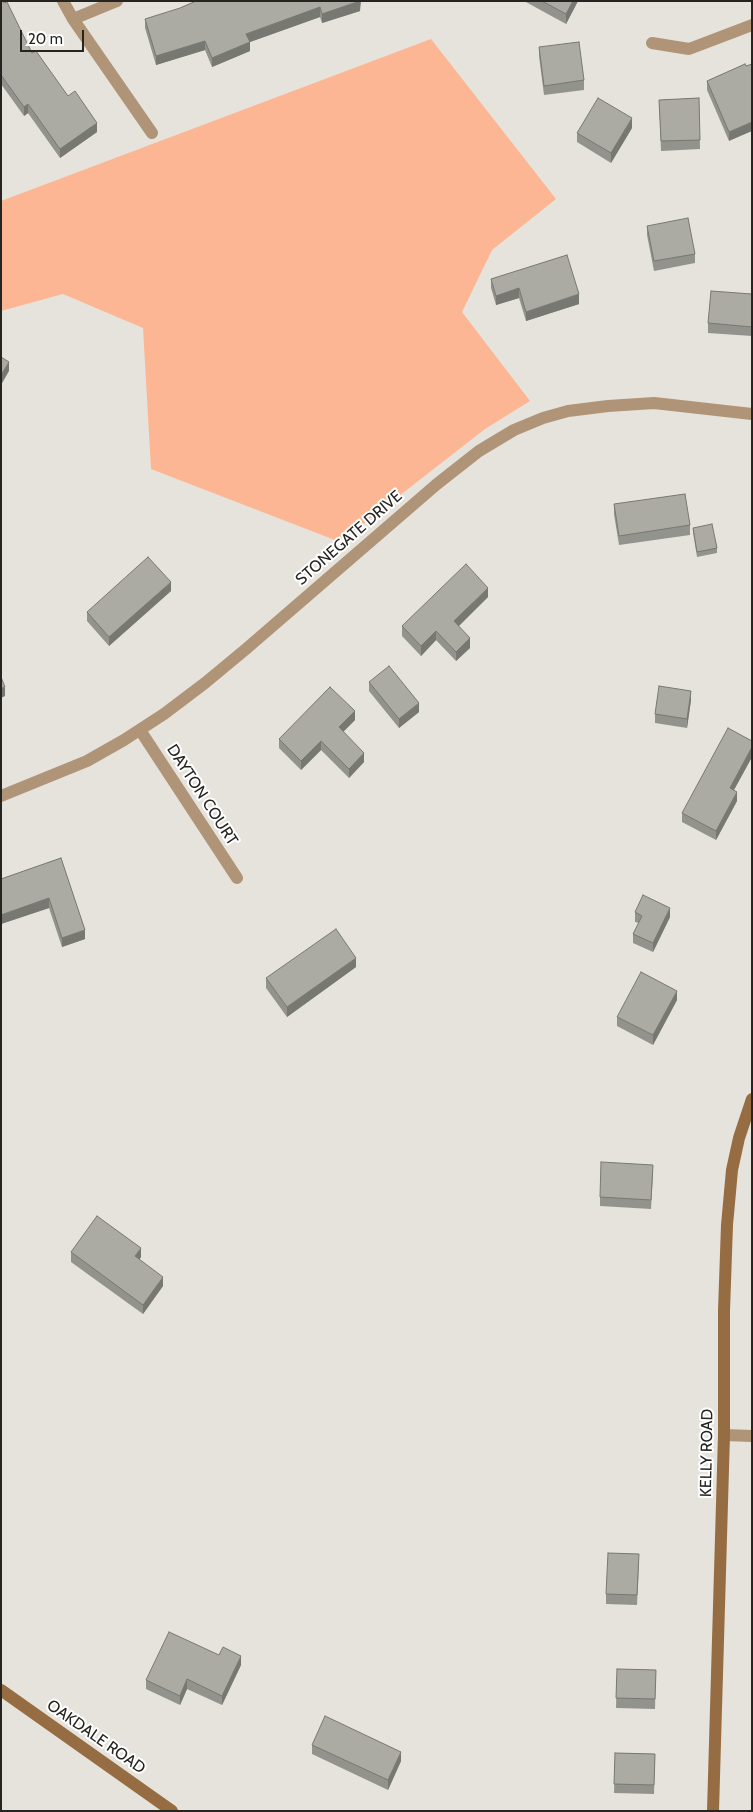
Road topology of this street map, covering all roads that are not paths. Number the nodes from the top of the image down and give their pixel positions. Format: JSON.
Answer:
{"nodes":[{"id":1,"x":63,"y":1,"type":"edge"},
{"id":2,"x":117,"y":1,"type":"edge"},
{"id":3,"x":73,"y":19,"type":"junction"},
{"id":4,"x":752,"y":25,"type":"edge"},
{"id":5,"x":652,"y":43,"type":"dead end"},
{"id":6,"x":152,"y":133,"type":"dead end"},
{"id":7,"x":752,"y":414,"type":"edge"},
{"id":8,"x":140,"y":730,"type":"junction"},
{"id":9,"x":1,"y":796,"type":"edge"},
{"id":10,"x":237,"y":878,"type":"dead end"},
{"id":11,"x":752,"y":1099,"type":"edge"},
{"id":12,"x":724,"y":1435,"type":"junction"},
{"id":13,"x":752,"y":1436,"type":"edge"},
{"id":14,"x":1,"y":1690,"type":"edge"},
{"id":15,"x":172,"y":1811,"type":"edge"},
{"id":16,"x":714,"y":1811,"type":"edge"}],
"edges":[{"from":1,"to":3,"type":"street"},
{"from":2,"to":3,"type":"street"},
{"from":3,"to":6,"type":"street"},
{"from":4,"to":5,"type":"street"},
{"from":7,"to":8,"type":"street","name":"STONEGATE DRIVE"},
{"from":8,"to":9,"type":"street","name":"STONEGATE DRIVE"},
{"from":8,"to":10,"type":"street","name":"DAYTON COURT"},
{"from":11,"to":12,"type":"street","name":"KELLY ROAD"},
{"from":12,"to":13,"type":"street"},
{"from":12,"to":16,"type":"street","name":"KELLY ROAD"},
{"from":14,"to":15,"type":"street","name":"OAKDALE ROAD"}]}
